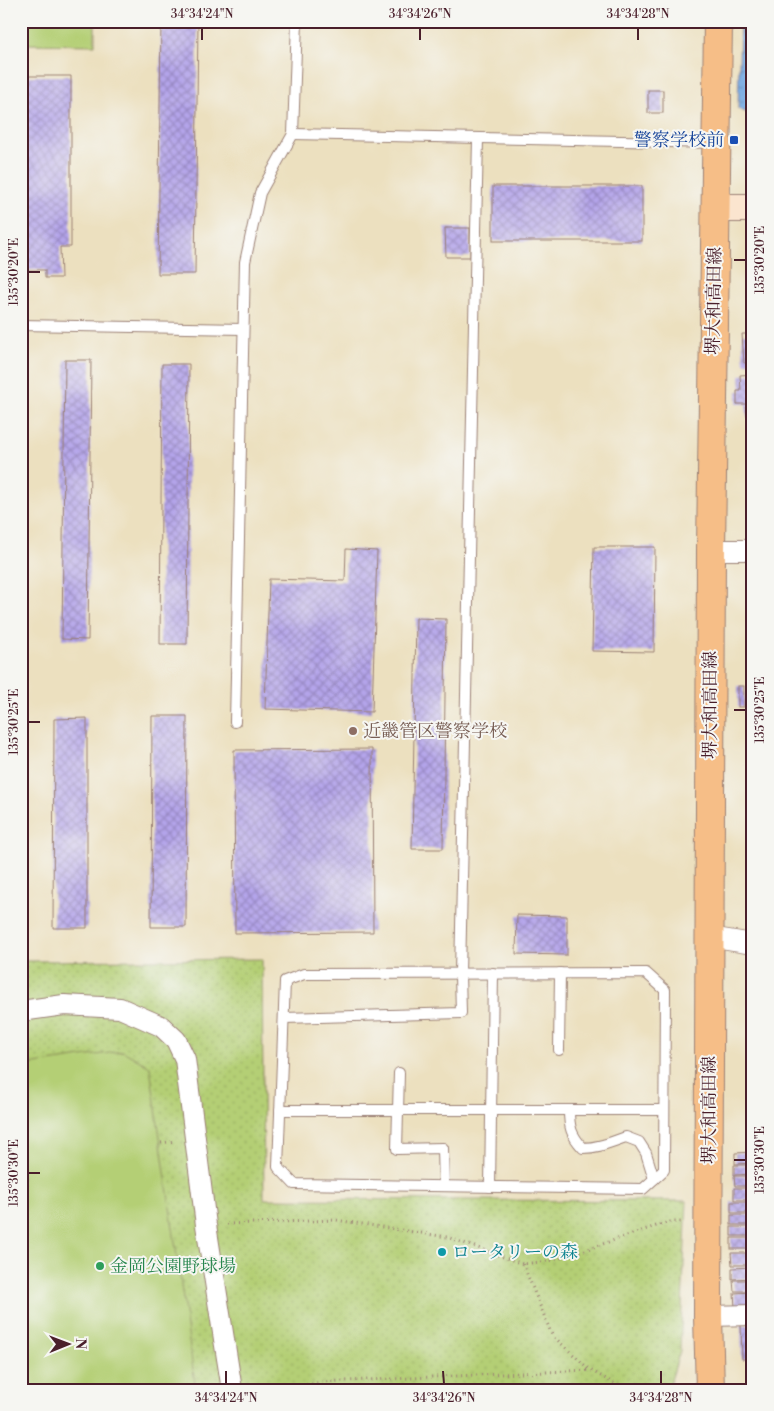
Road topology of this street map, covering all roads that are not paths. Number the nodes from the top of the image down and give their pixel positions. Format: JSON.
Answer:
{"nodes":[{"id":1,"x":297,"y":21,"type":"edge"},
{"id":2,"x":718,"y":21,"type":"edge"},
{"id":3,"x":293,"y":134,"type":"junction"},
{"id":4,"x":478,"y":138,"type":"junction"},
{"id":5,"x":717,"y":143,"type":"junction"},
{"id":6,"x":716,"y":208,"type":"junction"},
{"id":7,"x":753,"y":208,"type":"edge"},
{"id":8,"x":21,"y":325,"type":"edge"},
{"id":9,"x":243,"y":330,"type":"junction"},
{"id":10,"x":710,"y":550,"type":"junction"},
{"id":11,"x":753,"y":550,"type":"edge"},
{"id":12,"x":234,"y":722,"type":"dead end"},
{"id":13,"x":710,"y":937,"type":"junction"},
{"id":14,"x":753,"y":944,"type":"edge"},
{"id":15,"x":492,"y":973,"type":"junction"},
{"id":16,"x":560,"y":973,"type":"junction"},
{"id":17,"x":460,"y":974,"type":"junction"},
{"id":18,"x":21,"y":1011,"type":"edge"},
{"id":19,"x":284,"y":1018,"type":"junction"},
{"id":20,"x":558,"y":1050,"type":"dead end"},
{"id":21,"x":399,"y":1073,"type":"dead end"},
{"id":22,"x":280,"y":1110,"type":"junction"},
{"id":23,"x":398,"y":1110,"type":"junction"},
{"id":24,"x":490,"y":1110,"type":"junction"},
{"id":25,"x":569,"y":1110,"type":"junction"},
{"id":26,"x":664,"y":1110,"type":"junction"},
{"id":27,"x":654,"y":1179,"type":"junction"},
{"id":28,"x":444,"y":1186,"type":"junction"},
{"id":29,"x":490,"y":1187,"type":"junction"},
{"id":30,"x":753,"y":1315,"type":"edge"},
{"id":31,"x":708,"y":1316,"type":"junction"},
{"id":32,"x":232,"y":1390,"type":"edge"},
{"id":33,"x":710,"y":1390,"type":"edge"}],
"edges":[{"from":1,"to":3,"type":"lane"},
{"from":2,"to":5,"type":"main road","name":"堺大和高田線"},
{"from":3,"to":4,"type":"lane"},
{"from":3,"to":9,"type":"lane"},
{"from":4,"to":5,"type":"lane"},
{"from":4,"to":17,"type":"lane"},
{"from":5,"to":6,"type":"main road","name":"堺大和高田線"},
{"from":6,"to":7,"type":"street"},
{"from":6,"to":10,"type":"main road","name":"堺大和高田線"},
{"from":8,"to":9,"type":"lane"},
{"from":9,"to":12,"type":"lane"},
{"from":10,"to":11,"type":"street"},
{"from":10,"to":13,"type":"main road","name":"堺大和高田線"},
{"from":13,"to":14,"type":"street"},
{"from":13,"to":31,"type":"main road","name":"堺大和高田線"},
{"from":15,"to":16,"type":"lane"},
{"from":15,"to":17,"type":"lane"},
{"from":15,"to":24,"type":"lane"},
{"from":16,"to":20,"type":"lane"},
{"from":16,"to":26,"type":"lane"},
{"from":17,"to":19,"type":"lane"},
{"from":17,"to":19,"type":"lane"},
{"from":18,"to":32,"type":"street"},
{"from":19,"to":22,"type":"lane"},
{"from":21,"to":23,"type":"lane"},
{"from":22,"to":23,"type":"lane"},
{"from":22,"to":28,"type":"lane"},
{"from":23,"to":24,"type":"lane"},
{"from":23,"to":28,"type":"lane"},
{"from":24,"to":25,"type":"lane"},
{"from":24,"to":29,"type":"lane"},
{"from":25,"to":26,"type":"lane"},
{"from":25,"to":27,"type":"lane"},
{"from":26,"to":27,"type":"lane"},
{"from":27,"to":29,"type":"lane"},
{"from":28,"to":29,"type":"lane"},
{"from":30,"to":31,"type":"street"},
{"from":31,"to":33,"type":"main road","name":"堺大和高田線"}]}
